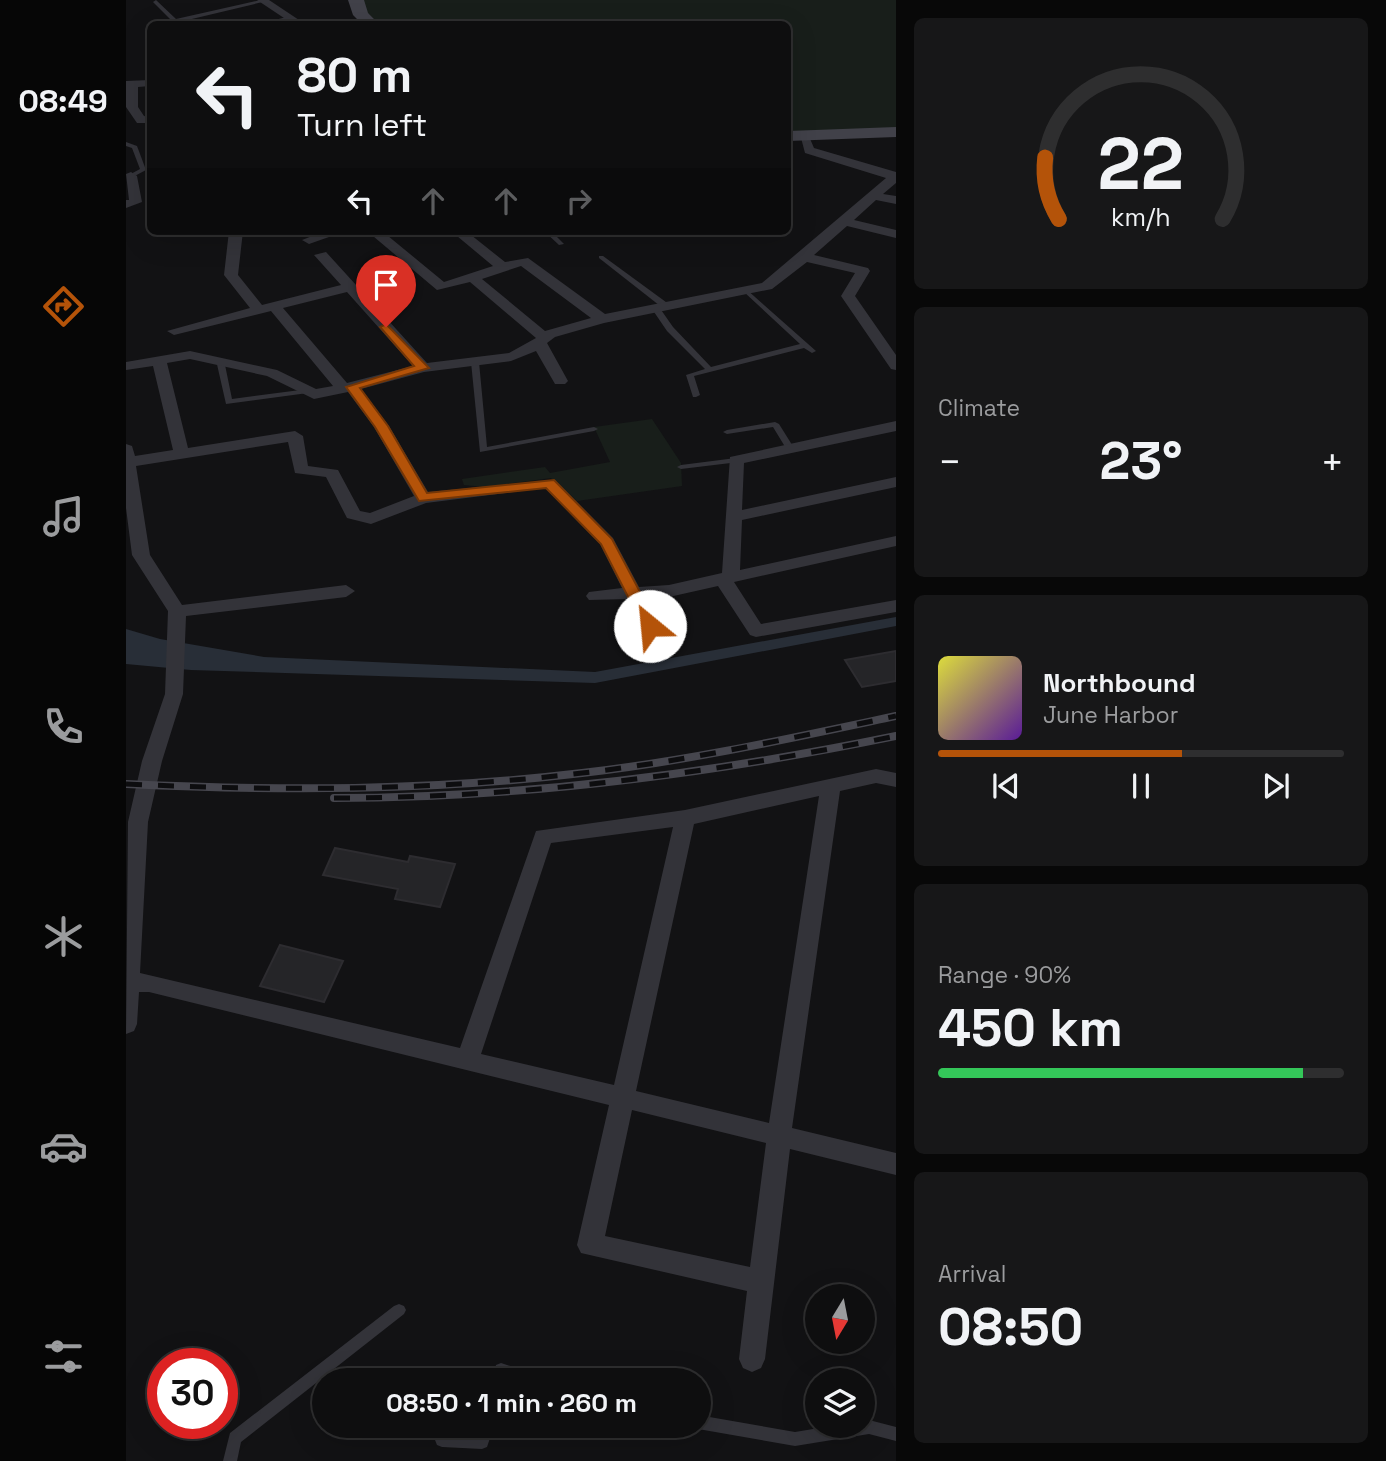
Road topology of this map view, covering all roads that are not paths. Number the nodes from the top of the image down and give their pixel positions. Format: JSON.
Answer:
{"nodes":[{"id":1,"x":356,"y":0,"type":"edge"},
{"id":2,"x":263,"y":1,"type":"edge"},
{"id":3,"x":156,"y":2,"type":"dead end"},
{"id":4,"x":175,"y":21,"type":"joint"},
{"id":5,"x":295,"y":21,"type":"edge"},
{"id":6,"x":368,"y":21,"type":"edge"},
{"id":7,"x":147,"y":83,"type":"edge"},
{"id":8,"x":129,"y":84,"type":"edge"},
{"id":9,"x":147,"y":120,"type":"edge"},
{"id":10,"x":896,"y":132,"type":"edge"},
{"id":11,"x":796,"y":137,"type":"edge"},
{"id":12,"x":126,"y":144,"type":"edge"},
{"id":13,"x":131,"y":176,"type":"joint"},
{"id":14,"x":896,"y":176,"type":"edge"},
{"id":15,"x":875,"y":196,"type":"junction"},
{"id":16,"x":896,"y":200,"type":"edge"},
{"id":17,"x":126,"y":204,"type":"edge"},
{"id":18,"x":845,"y":222,"type":"junction"},
{"id":19,"x":896,"y":234,"type":"edge"},
{"id":20,"x":236,"y":235,"type":"edge"},
{"id":21,"x":326,"y":235,"type":"edge"},
{"id":22,"x":379,"y":235,"type":"edge"},
{"id":23,"x":463,"y":235,"type":"edge"},
{"id":24,"x":551,"y":235,"type":"edge"},
{"id":25,"x":309,"y":240,"type":"dead end"},
{"id":26,"x":561,"y":244,"type":"dead end"},
{"id":27,"x":321,"y":255,"type":"dead end"},
{"id":28,"x":601,"y":257,"type":"dead end"},
{"id":29,"x":804,"y":257,"type":"junction"},
{"id":30,"x":503,"y":267,"type":"junction"},
{"id":31,"x":472,"y":277,"type":"junction"},
{"id":32,"x":350,"y":287,"type":"junction"},
{"id":33,"x":746,"y":291,"type":"junction"},
{"id":34,"x":267,"y":308,"type":"junction"},
{"id":35,"x":662,"y":308,"type":"junction"},
{"id":36,"x":602,"y":319,"type":"junction"},
{"id":37,"x":174,"y":331,"type":"dead end"},
{"id":38,"x":542,"y":340,"type":"junction"},
{"id":39,"x":220,"y":360,"type":"junction"},
{"id":40,"x":159,"y":361,"type":"junction"},
{"id":41,"x":475,"y":362,"type":"junction"},
{"id":42,"x":126,"y":366,"type":"edge"},
{"id":43,"x":896,"y":366,"type":"edge"},
{"id":44,"x":423,"y":368,"type":"junction"},
{"id":45,"x":710,"y":370,"type":"junction"},
{"id":46,"x":560,"y":381,"type":"dead end"},
{"id":47,"x":347,"y":387,"type":"junction"},
{"id":48,"x":308,"y":391,"type":"junction"},
{"id":49,"x":696,"y":395,"type":"dead end"},
{"id":50,"x":896,"y":426,"type":"edge"},
{"id":51,"x":594,"y":429,"type":"dead end"},
{"id":52,"x":727,"y":432,"type":"dead end"},
{"id":53,"x":790,"y":448,"type":"junction"},
{"id":54,"x":182,"y":454,"type":"junction"},
{"id":55,"x":128,"y":456,"type":"edge"},
{"id":56,"x":736,"y":460,"type":"junction"},
{"id":57,"x":681,"y":467,"type":"dead end"},
{"id":58,"x":896,"y":482,"type":"edge"},
{"id":59,"x":423,"y":498,"type":"junction"},
{"id":60,"x":733,"y":516,"type":"junction"},
{"id":61,"x":896,"y":541,"type":"edge"},
{"id":62,"x":727,"y":577,"type":"junction"},
{"id":63,"x":346,"y":591,"type":"dead end"},
{"id":64,"x":633,"y":593,"type":"junction"},
{"id":65,"x":596,"y":596,"type":"dead end"},
{"id":66,"x":896,"y":606,"type":"edge"},
{"id":67,"x":177,"y":611,"type":"junction"},
{"id":68,"x":650,"y":626,"type":"dead end"},
{"id":69,"x":896,"y":780,"type":"edge"},
{"id":70,"x":830,"y":789,"type":"junction"},
{"id":71,"x":685,"y":818,"type":"junction"},
{"id":72,"x":130,"y":982,"type":"junction"},
{"id":73,"x":126,"y":1024,"type":"edge"},
{"id":74,"x":467,"y":1062,"type":"junction"},
{"id":75,"x":624,"y":1099,"type":"junction"},
{"id":76,"x":779,"y":1136,"type":"junction"},
{"id":77,"x":896,"y":1164,"type":"edge"},
{"id":78,"x":761,"y":1282,"type":"junction"},
{"id":79,"x":400,"y":1310,"type":"dead end"},
{"id":80,"x":752,"y":1359,"type":"dead end"},
{"id":81,"x":711,"y":1424,"type":"edge"},
{"id":82,"x":896,"y":1434,"type":"edge"},
{"id":83,"x":483,"y":1438,"type":"edge"},
{"id":84,"x":442,"y":1440,"type":"dead end"},
{"id":85,"x":230,"y":1461,"type":"edge"}],
"edges":[{"from":1,"to":6,"type":"street"},
{"from":2,"to":4,"type":"lane"},
{"from":2,"to":5,"type":"street"},
{"from":3,"to":4,"type":"lane"},
{"from":7,"to":8,"type":"street"},
{"from":8,"to":9,"type":"street"},
{"from":10,"to":11,"type":"street"},
{"from":11,"to":14,"type":"street"},
{"from":12,"to":13,"type":"lane"},
{"from":13,"to":17,"type":"street"},
{"from":14,"to":15,"type":"street"},
{"from":15,"to":16,"type":"street"},
{"from":15,"to":18,"type":"street"},
{"from":18,"to":19,"type":"street"},
{"from":18,"to":29,"type":"street"},
{"from":20,"to":34,"type":"street"},
{"from":21,"to":25,"type":"street"},
{"from":22,"to":31,"type":"street"},
{"from":23,"to":30,"type":"street"},
{"from":24,"to":26,"type":"lane"},
{"from":27,"to":32,"type":"street"},
{"from":28,"to":35,"type":"lane"},
{"from":29,"to":33,"type":"street"},
{"from":29,"to":43,"type":"street"},
{"from":30,"to":31,"type":"street"},
{"from":30,"to":36,"type":"street"},
{"from":31,"to":38,"type":"street"},
{"from":32,"to":34,"type":"street"},
{"from":32,"to":44,"type":"street"},
{"from":33,"to":35,"type":"street"},
{"from":33,"to":45,"type":"lane"},
{"from":34,"to":37,"type":"street"},
{"from":34,"to":47,"type":"street"},
{"from":35,"to":36,"type":"street"},
{"from":35,"to":45,"type":"lane"},
{"from":36,"to":38,"type":"street"},
{"from":38,"to":41,"type":"street"},
{"from":38,"to":46,"type":"street"},
{"from":39,"to":40,"type":"street"},
{"from":39,"to":48,"type":"street"},
{"from":39,"to":48,"type":"lane"},
{"from":40,"to":42,"type":"street"},
{"from":40,"to":54,"type":"street"},
{"from":41,"to":44,"type":"street"},
{"from":41,"to":51,"type":"lane"},
{"from":44,"to":47,"type":"street"},
{"from":45,"to":49,"type":"lane"},
{"from":47,"to":48,"type":"street"},
{"from":47,"to":59,"type":"street"},
{"from":50,"to":53,"type":"street"},
{"from":52,"to":53,"type":"lane"},
{"from":53,"to":56,"type":"street"},
{"from":54,"to":55,"type":"street"},
{"from":54,"to":59,"type":"street"},
{"from":55,"to":67,"type":"street"},
{"from":56,"to":57,"type":"lane"},
{"from":56,"to":60,"type":"street"},
{"from":58,"to":60,"type":"street"},
{"from":59,"to":64,"type":"street"},
{"from":60,"to":62,"type":"street"},
{"from":61,"to":62,"type":"street"},
{"from":62,"to":64,"type":"street"},
{"from":62,"to":66,"type":"street"},
{"from":63,"to":67,"type":"street"},
{"from":64,"to":65,"type":"street"},
{"from":64,"to":68,"type":"street"},
{"from":67,"to":72,"type":"street"},
{"from":69,"to":70,"type":"street"},
{"from":70,"to":71,"type":"street"},
{"from":70,"to":76,"type":"street"},
{"from":71,"to":74,"type":"street"},
{"from":71,"to":75,"type":"street"},
{"from":72,"to":73,"type":"street"},
{"from":72,"to":74,"type":"street"},
{"from":74,"to":75,"type":"street"},
{"from":75,"to":76,"type":"street"},
{"from":75,"to":78,"type":"street"},
{"from":76,"to":77,"type":"street"},
{"from":76,"to":78,"type":"street"},
{"from":78,"to":80,"type":"street"},
{"from":79,"to":85,"type":"lane"},
{"from":81,"to":82,"type":"lane"},
{"from":83,"to":84,"type":"lane"}]}
